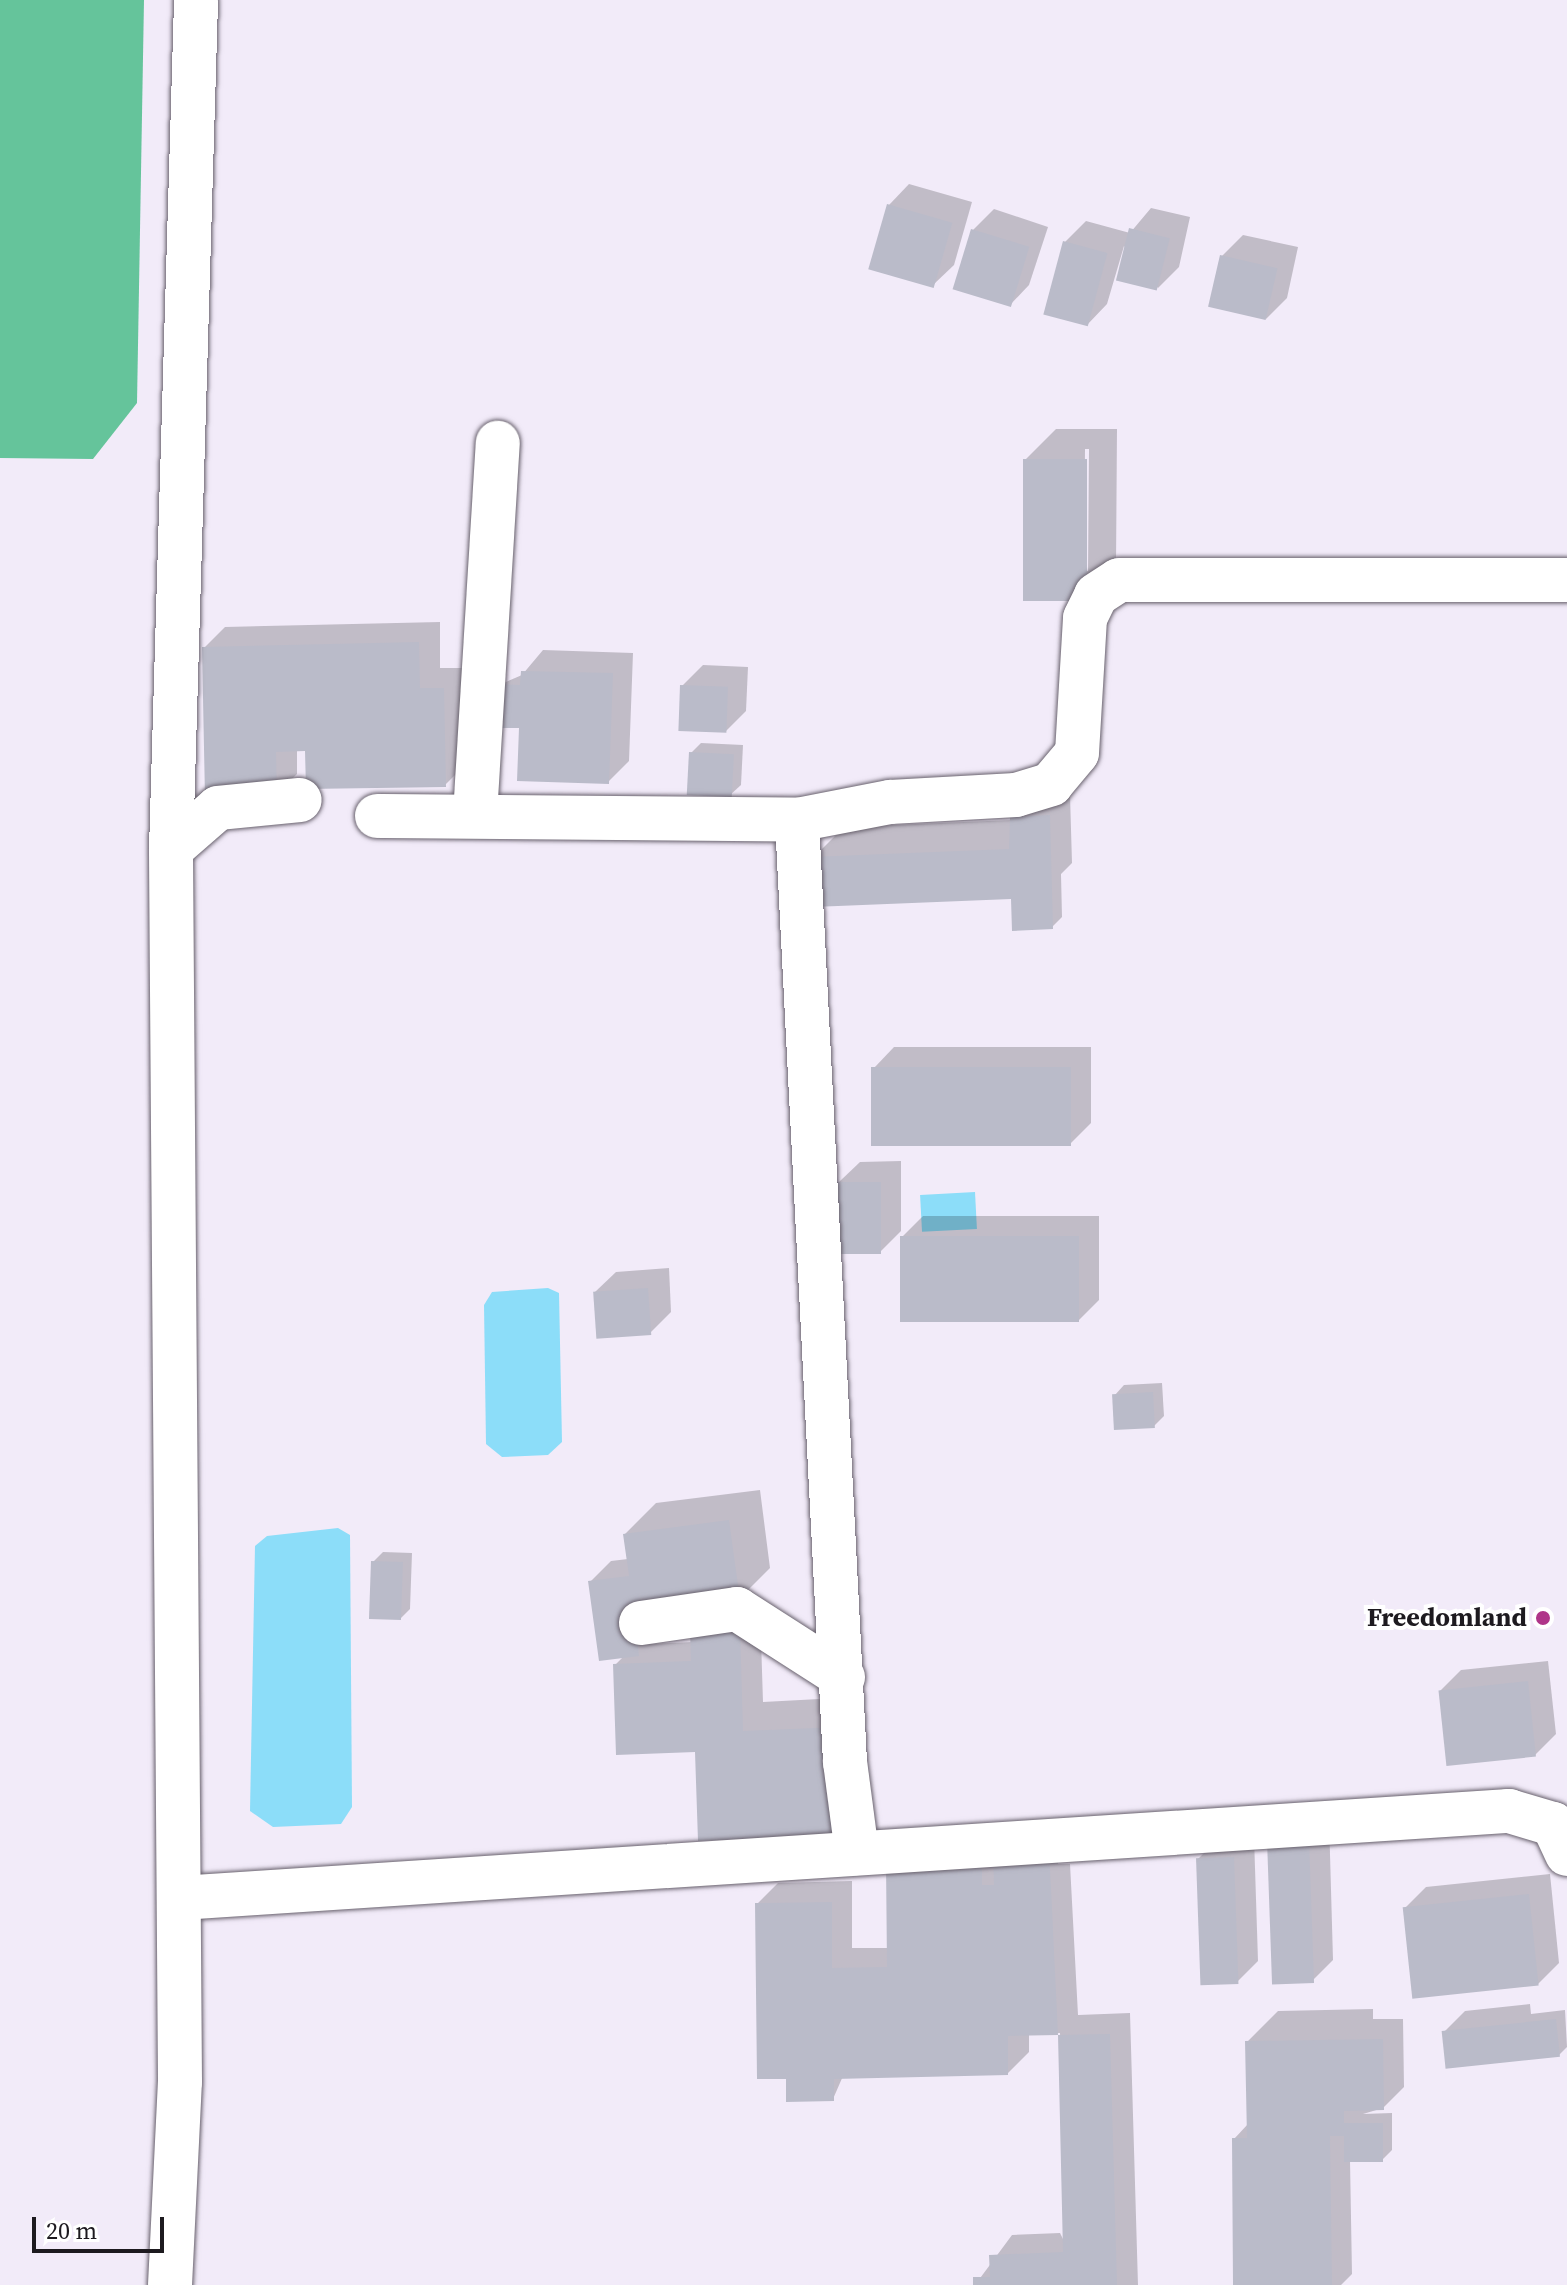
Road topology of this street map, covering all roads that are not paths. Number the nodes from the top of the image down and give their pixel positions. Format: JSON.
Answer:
{"nodes":[{"id":1,"x":196,"y":0,"type":"edge"},
{"id":2,"x":498,"y":443,"type":"dead end"},
{"id":3,"x":1567,"y":580,"type":"edge"},
{"id":4,"x":300,"y":800,"type":"dead end"},
{"id":5,"x":475,"y":815,"type":"junction"},
{"id":6,"x":377,"y":816,"type":"dead end"},
{"id":7,"x":797,"y":820,"type":"junction"},
{"id":8,"x":171,"y":849,"type":"junction"},
{"id":9,"x":641,"y":1623,"type":"dead end"},
{"id":10,"x":843,"y":1677,"type":"junction"},
{"id":11,"x":857,"y":1853,"type":"junction"},
{"id":12,"x":1567,"y":1854,"type":"edge"},
{"id":13,"x":180,"y":1898,"type":"junction"},
{"id":14,"x":170,"y":2285,"type":"edge"}],
"edges":[{"from":1,"to":8,"type":"street"},
{"from":2,"to":5,"type":"street"},
{"from":3,"to":7,"type":"street"},
{"from":4,"to":8,"type":"street"},
{"from":5,"to":6,"type":"street"},
{"from":5,"to":7,"type":"street"},
{"from":7,"to":10,"type":"street"},
{"from":8,"to":13,"type":"street"},
{"from":9,"to":10,"type":"street"},
{"from":10,"to":11,"type":"street"},
{"from":11,"to":12,"type":"street"},
{"from":11,"to":13,"type":"street"},
{"from":13,"to":14,"type":"street"}]}
